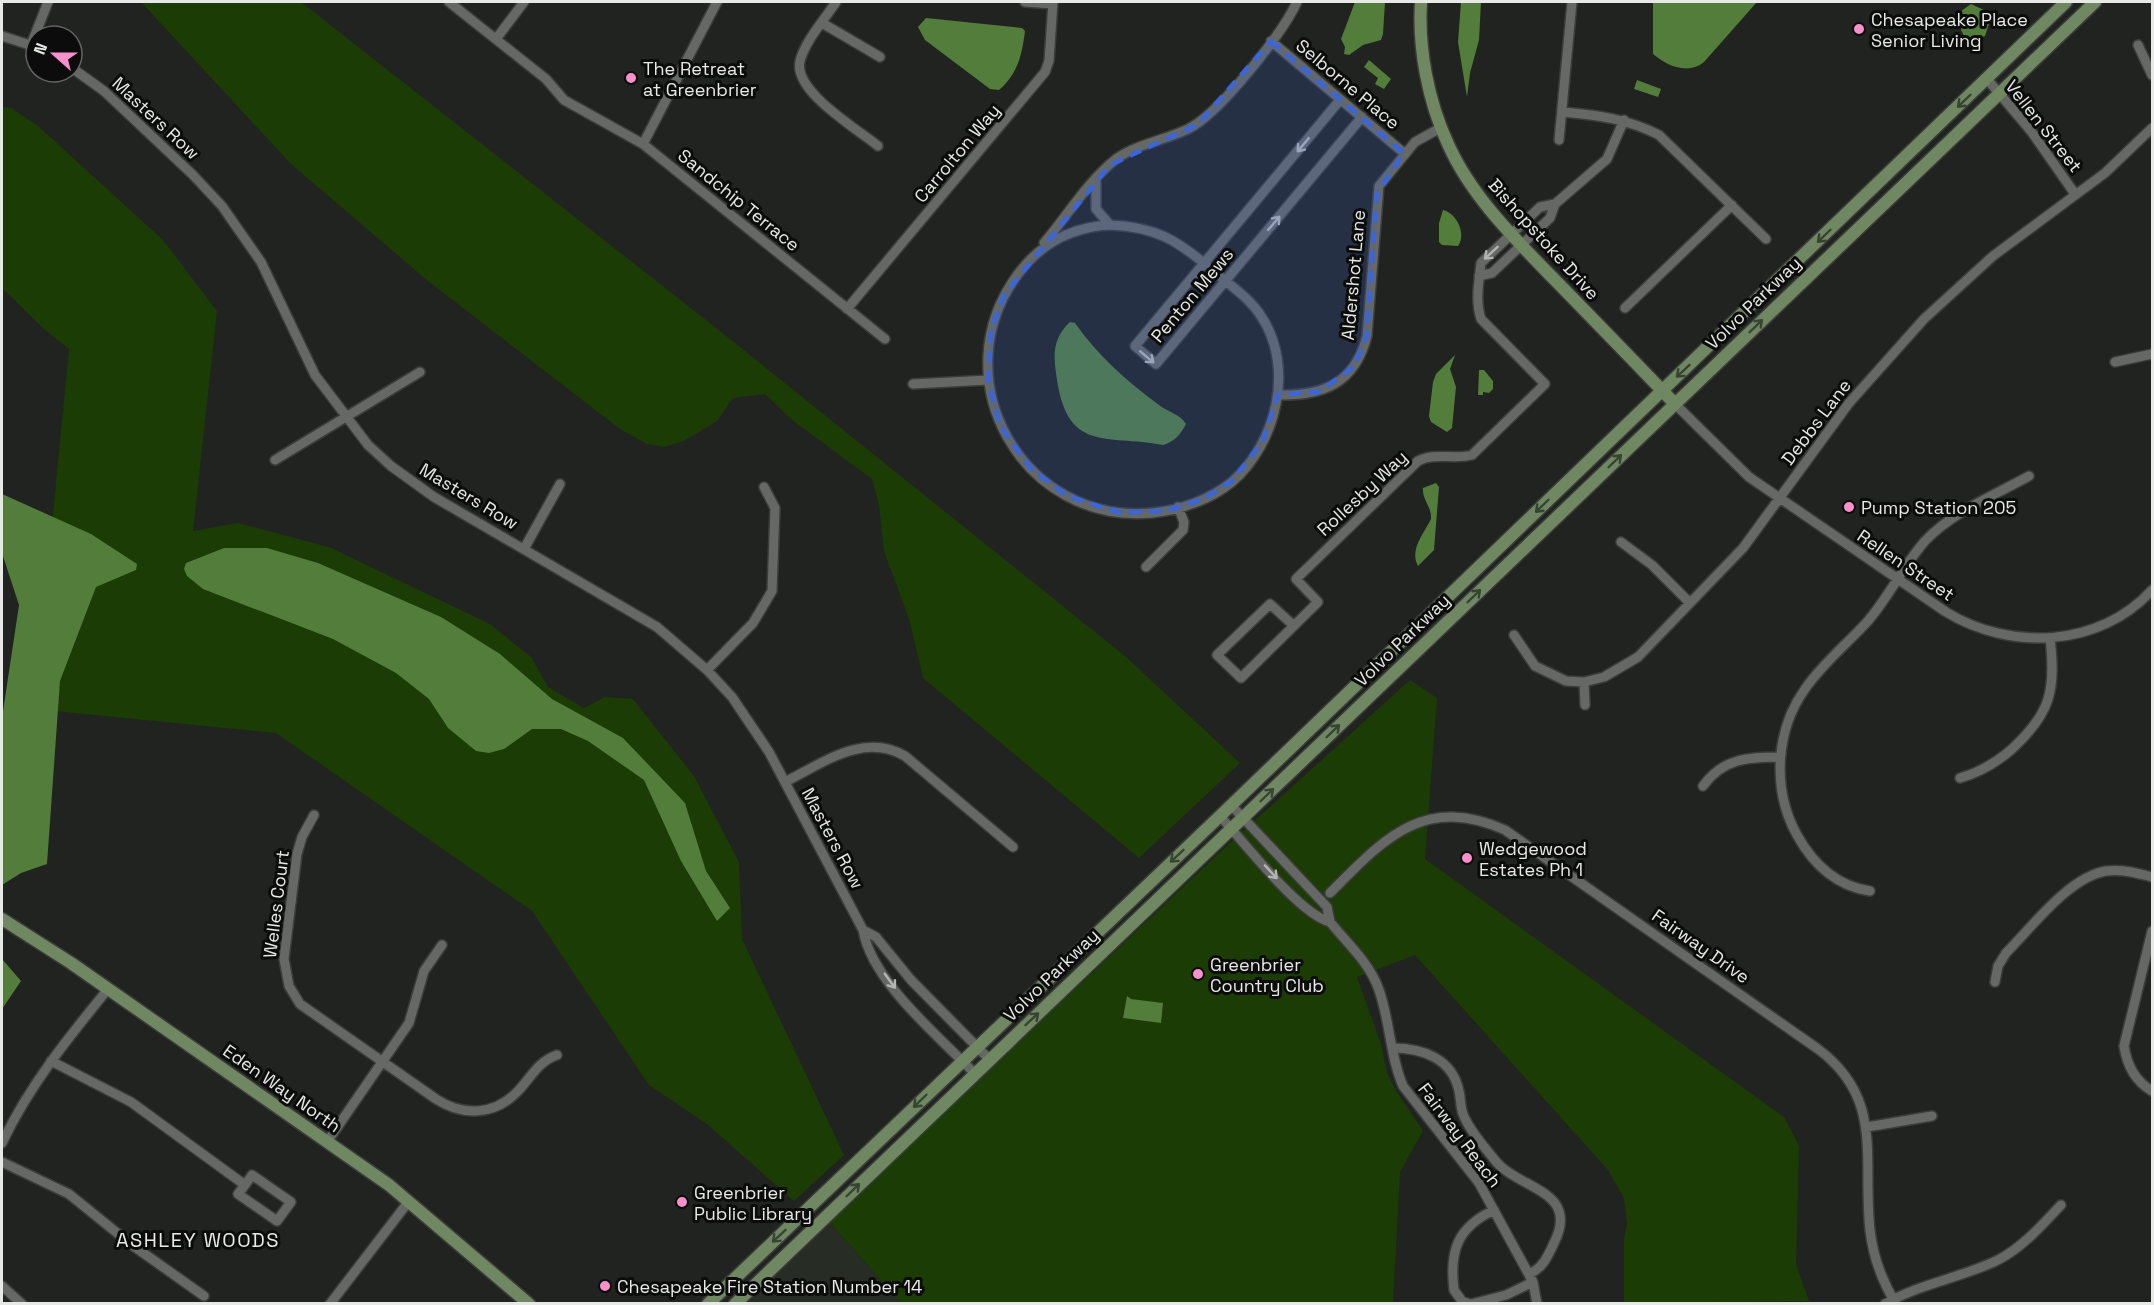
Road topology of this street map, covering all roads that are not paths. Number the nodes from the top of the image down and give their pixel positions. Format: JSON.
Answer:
{"nodes":[{"id":1,"x":48,"y":2,"type":"edge"},
{"id":2,"x":449,"y":2,"type":"edge"},
{"id":3,"x":524,"y":2,"type":"edge"},
{"id":4,"x":717,"y":2,"type":"edge"},
{"id":5,"x":836,"y":2,"type":"edge"},
{"id":6,"x":1025,"y":2,"type":"edge"},
{"id":7,"x":1297,"y":2,"type":"edge"},
{"id":8,"x":1421,"y":2,"type":"edge"},
{"id":9,"x":1572,"y":2,"type":"edge"},
{"id":10,"x":2066,"y":2,"type":"edge"},
{"id":11,"x":2095,"y":2,"type":"edge"},
{"id":12,"x":1053,"y":3,"type":"edge"},
{"id":13,"x":822,"y":23,"type":"junction"},
{"id":14,"x":40,"y":24,"type":"edge"},
{"id":15,"x":2,"y":36,"type":"edge"},
{"id":16,"x":496,"y":39,"type":"junction"},
{"id":17,"x":1271,"y":41,"type":"junction"},
{"id":18,"x":24,"y":43,"type":"edge"},
{"id":19,"x":2138,"y":45,"type":"dead end"},
{"id":20,"x":880,"y":57,"type":"dead end"},
{"id":21,"x":2152,"y":75,"type":"edge"},
{"id":22,"x":84,"y":77,"type":"edge"},
{"id":23,"x":1987,"y":80,"type":"junction"},
{"id":24,"x":1999,"y":93,"type":"junction"},
{"id":25,"x":1340,"y":100,"type":"junction"},
{"id":26,"x":1563,"y":112,"type":"junction"},
{"id":27,"x":1362,"y":117,"type":"junction"},
{"id":28,"x":1624,"y":120,"type":"junction"},
{"id":29,"x":1442,"y":127,"type":"junction"},
{"id":30,"x":2152,"y":128,"type":"edge"},
{"id":31,"x":1559,"y":140,"type":"dead end"},
{"id":32,"x":643,"y":144,"type":"junction"},
{"id":33,"x":878,"y":146,"type":"dead end"},
{"id":34,"x":1404,"y":153,"type":"junction"},
{"id":35,"x":1096,"y":179,"type":"junction"},
{"id":36,"x":2075,"y":194,"type":"junction"},
{"id":37,"x":1555,"y":204,"type":"junction"},
{"id":38,"x":1732,"y":205,"type":"junction"},
{"id":39,"x":1110,"y":225,"type":"junction"},
{"id":40,"x":1512,"y":234,"type":"junction"},
{"id":41,"x":1766,"y":239,"type":"dead end"},
{"id":42,"x":1521,"y":245,"type":"junction"},
{"id":43,"x":1039,"y":250,"type":"junction"},
{"id":44,"x":1204,"y":263,"type":"junction"},
{"id":45,"x":1479,"y":276,"type":"junction"},
{"id":46,"x":1226,"y":281,"type":"junction"},
{"id":47,"x":1625,"y":308,"type":"dead end"},
{"id":48,"x":847,"y":309,"type":"junction"},
{"id":49,"x":885,"y":339,"type":"dead end"},
{"id":50,"x":2152,"y":354,"type":"edge"},
{"id":51,"x":2115,"y":362,"type":"dead end"},
{"id":52,"x":420,"y":372,"type":"dead end"},
{"id":53,"x":988,"y":380,"type":"junction"},
{"id":54,"x":912,"y":384,"type":"dead end"},
{"id":55,"x":1663,"y":390,"type":"junction"},
{"id":56,"x":1278,"y":395,"type":"junction"},
{"id":57,"x":1675,"y":404,"type":"junction"},
{"id":58,"x":346,"y":418,"type":"junction"},
{"id":59,"x":275,"y":460,"type":"dead end"},
{"id":60,"x":2029,"y":476,"type":"dead end"},
{"id":61,"x":560,"y":484,"type":"dead end"},
{"id":62,"x":764,"y":487,"type":"dead end"},
{"id":63,"x":1780,"y":500,"type":"junction"},
{"id":64,"x":1178,"y":507,"type":"junction"},
{"id":65,"x":1621,"y":542,"type":"dead end"},
{"id":66,"x":524,"y":549,"type":"junction"},
{"id":67,"x":1146,"y":567,"type":"dead end"},
{"id":68,"x":1897,"y":579,"type":"junction"},
{"id":69,"x":2152,"y":590,"type":"edge"},
{"id":70,"x":1690,"y":603,"type":"junction"},
{"id":71,"x":1293,"y":625,"type":"junction"},
{"id":72,"x":1514,"y":635,"type":"dead end"},
{"id":73,"x":2049,"y":638,"type":"junction"},
{"id":74,"x":707,"y":670,"type":"junction"},
{"id":75,"x":1584,"y":682,"type":"junction"},
{"id":76,"x":1585,"y":705,"type":"dead end"},
{"id":77,"x":1780,"y":757,"type":"junction"},
{"id":78,"x":1960,"y":778,"type":"dead end"},
{"id":79,"x":785,"y":782,"type":"junction"},
{"id":80,"x":1703,"y":786,"type":"dead end"},
{"id":81,"x":1231,"y":805,"type":"junction"},
{"id":82,"x":314,"y":815,"type":"dead end"},
{"id":83,"x":1220,"y":816,"type":"junction"},
{"id":84,"x":1243,"y":818,"type":"junction"},
{"id":85,"x":1232,"y":829,"type":"junction"},
{"id":86,"x":1013,"y":847,"type":"dead end"},
{"id":87,"x":2152,"y":877,"type":"edge"},
{"id":88,"x":1870,"y":891,"type":"dead end"},
{"id":89,"x":1330,"y":893,"type":"dead end"},
{"id":90,"x":2,"y":919,"type":"edge"},
{"id":91,"x":1330,"y":922,"type":"junction"},
{"id":92,"x":863,"y":930,"type":"junction"},
{"id":93,"x":2152,"y":931,"type":"edge"},
{"id":94,"x":442,"y":945,"type":"dead end"},
{"id":95,"x":1995,"y":982,"type":"dead end"},
{"id":96,"x":108,"y":989,"type":"junction"},
{"id":97,"x":977,"y":1047,"type":"junction"},
{"id":98,"x":1392,"y":1048,"type":"junction"},
{"id":99,"x":557,"y":1055,"type":"dead end"},
{"id":100,"x":989,"y":1059,"type":"junction"},
{"id":101,"x":51,"y":1061,"type":"junction"},
{"id":102,"x":962,"y":1061,"type":"junction"},
{"id":103,"x":383,"y":1062,"type":"junction"},
{"id":104,"x":974,"y":1074,"type":"junction"},
{"id":105,"x":2152,"y":1091,"type":"edge"},
{"id":106,"x":1932,"y":1116,"type":"dead end"},
{"id":107,"x":1867,"y":1127,"type":"junction"},
{"id":108,"x":327,"y":1142,"type":"junction"},
{"id":109,"x":2,"y":1143,"type":"edge"},
{"id":110,"x":2,"y":1162,"type":"edge"},
{"id":111,"x":245,"y":1185,"type":"junction"},
{"id":112,"x":409,"y":1201,"type":"junction"},
{"id":113,"x":2061,"y":1205,"type":"dead end"},
{"id":114,"x":1494,"y":1210,"type":"junction"},
{"id":115,"x":1531,"y":1278,"type":"junction"},
{"id":116,"x":2,"y":1286,"type":"edge"},
{"id":117,"x":204,"y":1296,"type":"dead end"},
{"id":118,"x":1891,"y":1302,"type":"edge"},
{"id":119,"x":22,"y":1304,"type":"edge"},
{"id":120,"x":330,"y":1304,"type":"edge"},
{"id":121,"x":529,"y":1304,"type":"edge"},
{"id":122,"x":708,"y":1304,"type":"edge"},
{"id":123,"x":735,"y":1304,"type":"edge"},
{"id":124,"x":1470,"y":1304,"type":"edge"},
{"id":125,"x":1537,"y":1304,"type":"edge"}],
"edges":[{"from":1,"to":14,"type":"street"},
{"from":2,"to":16,"type":"street","name":"Sandchip Terrace"},
{"from":3,"to":16,"type":"street"},
{"from":4,"to":32,"type":"street"},
{"from":5,"to":13,"type":"street"},
{"from":6,"to":12,"type":"street"},
{"from":7,"to":17,"type":"street"},
{"from":8,"to":29,"type":"main road","name":"Bishopstoke Drive"},
{"from":9,"to":26,"type":"street"},
{"from":10,"to":23,"type":"main road","name":"Volvo Parkway"},
{"from":11,"to":24,"type":"main road","name":"Volvo Parkway"},
{"from":12,"to":48,"type":"street","name":"Carrolton Way"},
{"from":13,"to":20,"type":"street"},
{"from":13,"to":33,"type":"street"},
{"from":15,"to":18,"type":"street"},
{"from":16,"to":32,"type":"street","name":"Sandchip Terrace"},
{"from":17,"to":25,"type":"street","name":"Selborne Place"},
{"from":17,"to":35,"type":"street"},
{"from":19,"to":21,"type":"street"},
{"from":22,"to":58,"type":"street","name":"Masters Row"},
{"from":23,"to":24,"type":"street","name":"Vellen Street"},
{"from":23,"to":55,"type":"main road","name":"Volvo Parkway","one_way":true},
{"from":24,"to":36,"type":"street","name":"Vellen Street"},
{"from":57,"to":24,"type":"main road","name":"Volvo Parkway","one_way":true},
{"from":25,"to":27,"type":"street","name":"Selborne Place"},
{"from":25,"to":44,"type":"street","name":"Penton Mews","one_way":true},
{"from":26,"to":28,"type":"street"},
{"from":26,"to":31,"type":"street"},
{"from":27,"to":34,"type":"street","name":"Selborne Place"},
{"from":46,"to":27,"type":"street","name":"Penton Mews","one_way":true},
{"from":28,"to":37,"type":"street"},
{"from":28,"to":38,"type":"street"},
{"from":29,"to":34,"type":"street","name":"Aldershot Lane"},
{"from":29,"to":40,"type":"main road","name":"Bishopstoke Drive"},
{"from":30,"to":36,"type":"street","name":"Debbs Lane"},
{"from":32,"to":48,"type":"street","name":"Sandchip Terrace"},
{"from":34,"to":56,"type":"street","name":"Aldershot Lane"},
{"from":35,"to":39,"type":"street"},
{"from":35,"to":43,"type":"street"},
{"from":36,"to":63,"type":"street","name":"Debbs Lane"},
{"from":37,"to":40,"type":"street","name":"Rollesby Way"},
{"from":37,"to":42,"type":"street"},
{"from":38,"to":41,"type":"street"},
{"from":38,"to":47,"type":"street"},
{"from":39,"to":43,"type":"street"},
{"from":39,"to":44,"type":"street"},
{"from":40,"to":42,"type":"main road","name":"Bishopstoke Drive"},
{"from":40,"to":45,"type":"street","name":"Rollesby Way","one_way":true},
{"from":42,"to":45,"type":"street"},
{"from":42,"to":55,"type":"main road","name":"Bishopstoke Drive"},
{"from":43,"to":53,"type":"street"},
{"from":44,"to":46,"type":"street"},
{"from":44,"to":46,"type":"street","name":"Penton Mews","one_way":true},
{"from":45,"to":71,"type":"street","name":"Rollesby Way"},
{"from":46,"to":56,"type":"street"},
{"from":48,"to":49,"type":"street","name":"Sandchip Terrace"},
{"from":50,"to":51,"type":"street"},
{"from":52,"to":58,"type":"street"},
{"from":53,"to":54,"type":"street"},
{"from":53,"to":64,"type":"street"},
{"from":55,"to":57,"type":"main road","name":"Bishopstoke Drive"},
{"from":55,"to":81,"type":"main road","name":"Volvo Parkway","one_way":true},
{"from":56,"to":64,"type":"street"},
{"from":57,"to":63,"type":"street","name":"Rellen Street"},
{"from":84,"to":57,"type":"main road","name":"Volvo Parkway","one_way":true},
{"from":58,"to":59,"type":"street"},
{"from":58,"to":66,"type":"street","name":"Masters Row"},
{"from":60,"to":68,"type":"street"},
{"from":61,"to":66,"type":"street"},
{"from":62,"to":74,"type":"street"},
{"from":63,"to":68,"type":"street","name":"Rellen Street"},
{"from":63,"to":70,"type":"street","name":"Debbs Lane"},
{"from":64,"to":67,"type":"street"},
{"from":65,"to":70,"type":"street"},
{"from":66,"to":74,"type":"street","name":"Masters Row"},
{"from":68,"to":73,"type":"street","name":"Rellen Street"},
{"from":68,"to":77,"type":"street"},
{"from":69,"to":73,"type":"street","name":"Rellen Street"},
{"from":70,"to":75,"type":"street","name":"Debbs Lane"},
{"from":71,"to":71,"type":"street","name":"Rollesby Way"},
{"from":72,"to":75,"type":"street"},
{"from":73,"to":78,"type":"street"},
{"from":74,"to":79,"type":"street","name":"Masters Row"},
{"from":75,"to":76,"type":"street"},
{"from":77,"to":80,"type":"street"},
{"from":77,"to":88,"type":"street"},
{"from":79,"to":86,"type":"street"},
{"from":79,"to":92,"type":"street","name":"Masters Row"},
{"from":81,"to":83,"type":"main road","name":"Volvo Parkway"},
{"from":81,"to":84,"type":"street","name":"Fairway Reach"},
{"from":82,"to":103,"type":"street","name":"Welles Court"},
{"from":83,"to":85,"type":"street","name":"Fairway Reach"},
{"from":83,"to":97,"type":"main road","name":"Volvo Parkway","one_way":true},
{"from":84,"to":85,"type":"main road","name":"Volvo Parkway"},
{"from":84,"to":91,"type":"street","name":"Fairway Reach"},
{"from":85,"to":91,"type":"street","name":"Fairway Reach","one_way":true},
{"from":100,"to":85,"type":"main road","name":"Volvo Parkway","one_way":true},
{"from":87,"to":95,"type":"street"},
{"from":89,"to":107,"type":"street","name":"Fairway Drive"},
{"from":90,"to":96,"type":"main road","name":"Eden Way North"},
{"from":91,"to":98,"type":"street","name":"Fairway Reach"},
{"from":92,"to":97,"type":"street","name":"Masters Row"},
{"from":92,"to":102,"type":"street","name":"Masters Row","one_way":true},
{"from":93,"to":105,"type":"street"},
{"from":94,"to":103,"type":"street"},
{"from":96,"to":101,"type":"street"},
{"from":96,"to":108,"type":"main road","name":"Eden Way North"},
{"from":97,"to":100,"type":"street","name":"Masters Row"},
{"from":97,"to":102,"type":"main road","name":"Volvo Parkway"},
{"from":98,"to":114,"type":"street","name":"Fairway Reach"},
{"from":98,"to":115,"type":"street"},
{"from":99,"to":103,"type":"street","name":"Welles Court"},
{"from":100,"to":104,"type":"main road","name":"Volvo Parkway"},
{"from":101,"to":109,"type":"street"},
{"from":101,"to":111,"type":"street"},
{"from":102,"to":104,"type":"street","name":"Masters Row"},
{"from":102,"to":122,"type":"main road","name":"Volvo Parkway","one_way":true},
{"from":103,"to":108,"type":"street"},
{"from":123,"to":104,"type":"main road","name":"Volvo Parkway","one_way":true},
{"from":106,"to":107,"type":"street"},
{"from":107,"to":118,"type":"street","name":"Fairway Drive"},
{"from":108,"to":112,"type":"main road","name":"Eden Way North"},
{"from":110,"to":117,"type":"street"},
{"from":111,"to":111,"type":"street"},
{"from":112,"to":120,"type":"street"},
{"from":112,"to":121,"type":"main road","name":"Eden Way North"},
{"from":113,"to":118,"type":"street"},
{"from":114,"to":115,"type":"street","name":"Fairway Reach"},
{"from":114,"to":124,"type":"street"},
{"from":115,"to":124,"type":"street"},
{"from":115,"to":125,"type":"street","name":"Fairway Reach"},
{"from":116,"to":119,"type":"street"}]}
